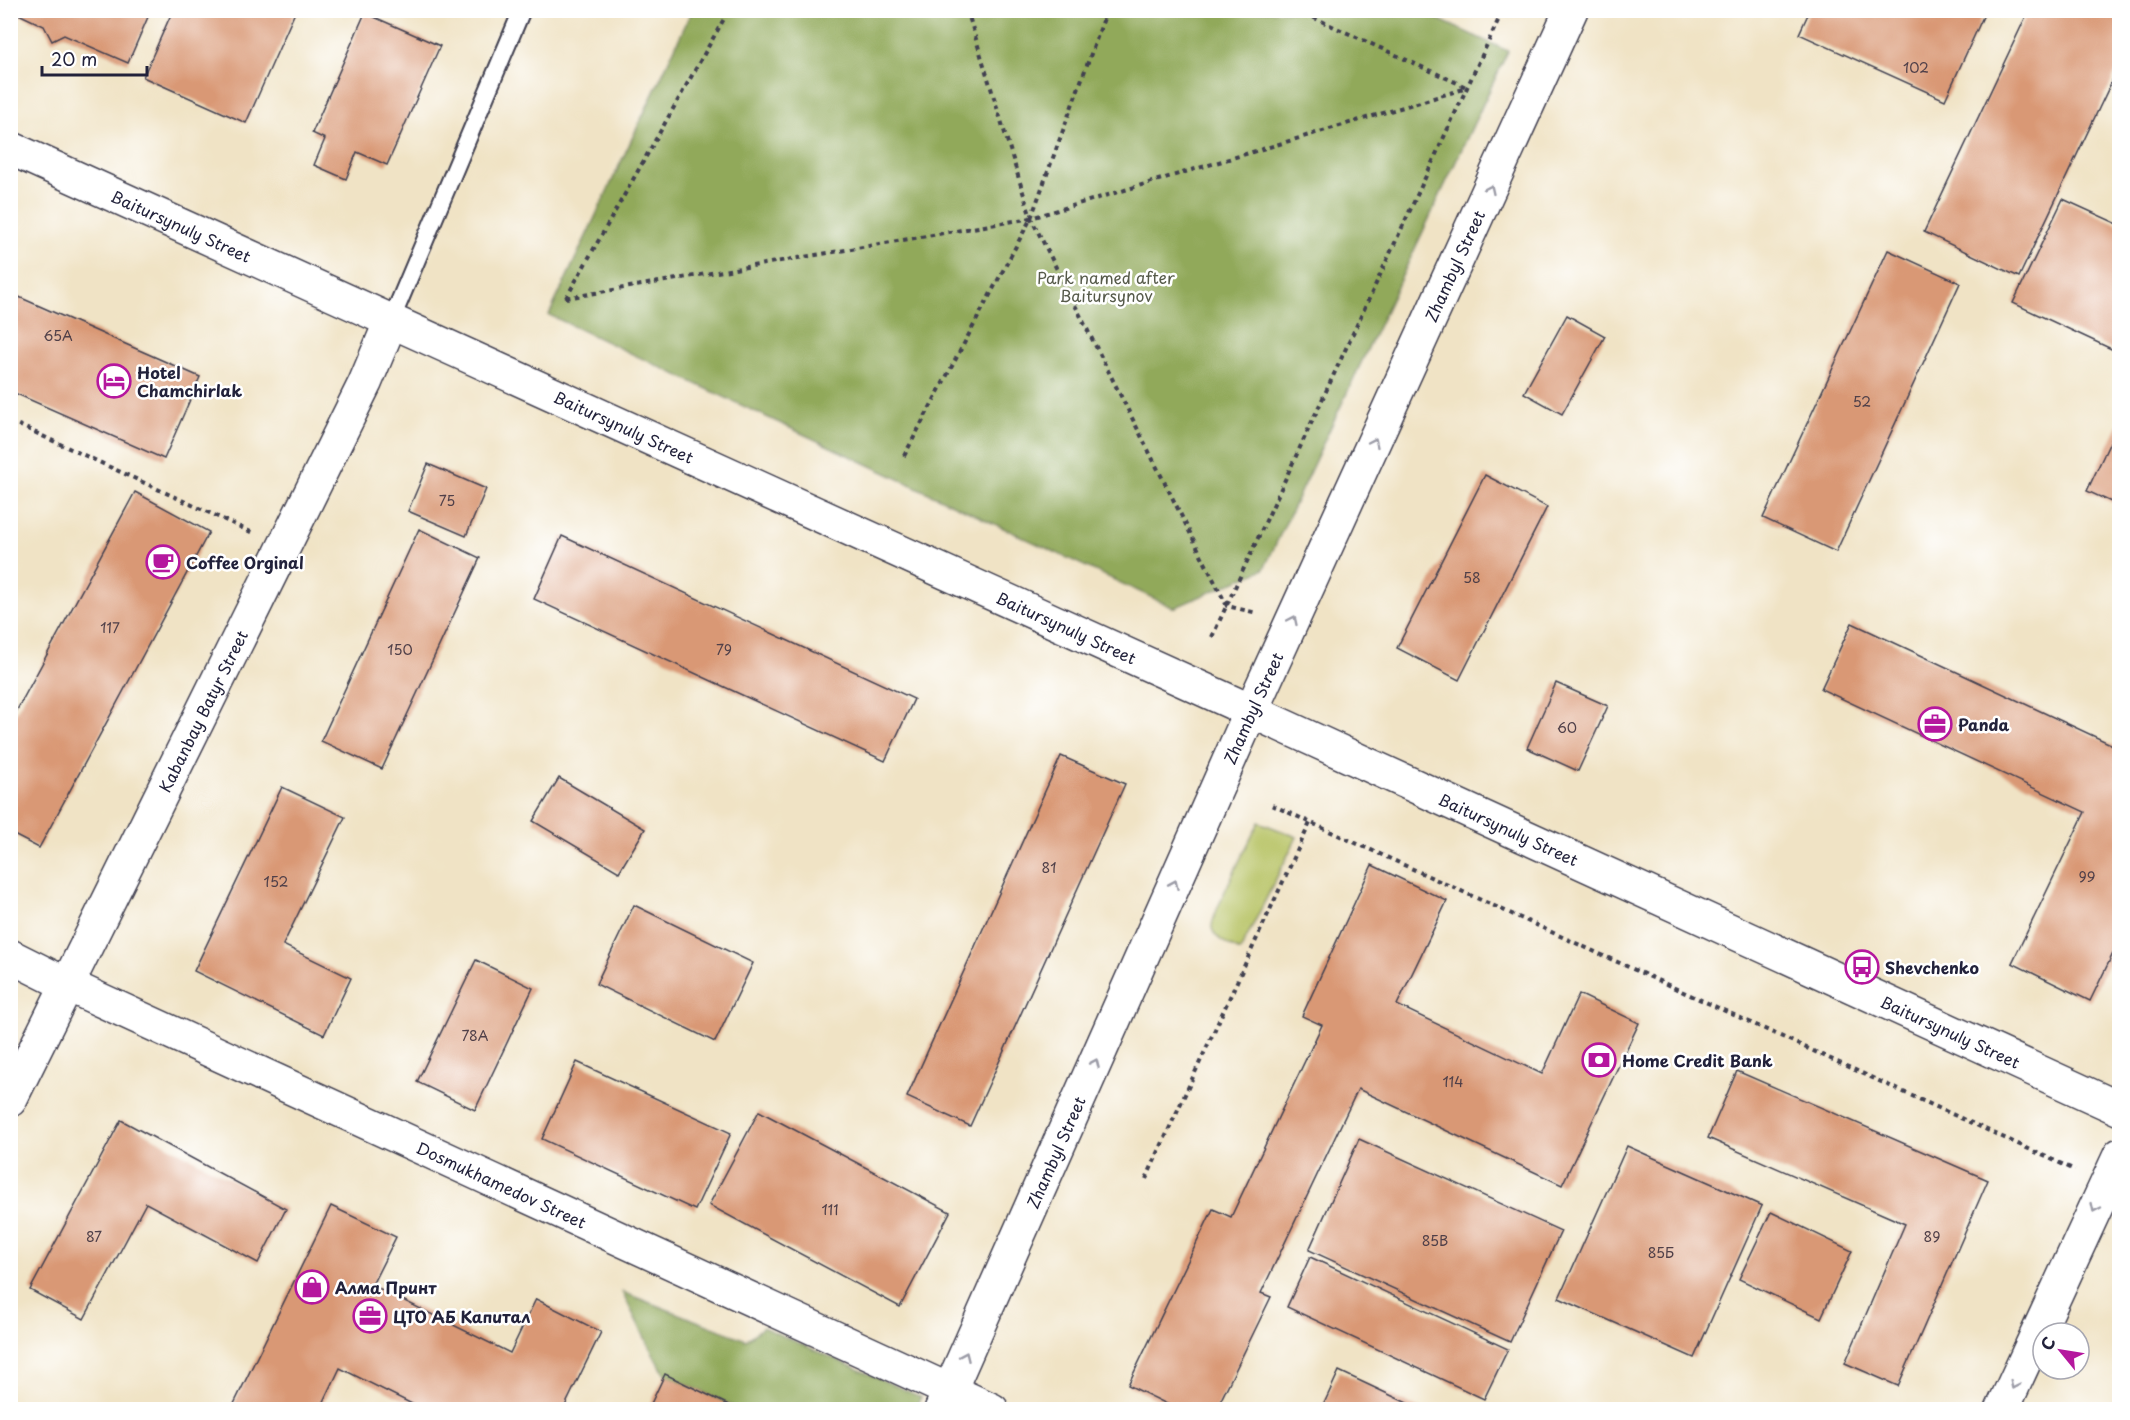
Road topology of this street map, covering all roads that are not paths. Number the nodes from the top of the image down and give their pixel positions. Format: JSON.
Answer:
{"nodes":[{"id":1,"x":522,"y":10,"type":"edge"},
{"id":2,"x":1571,"y":10,"type":"edge"},
{"id":3,"x":10,"y":148,"type":"edge"},
{"id":4,"x":391,"y":321,"type":"junction"},
{"id":5,"x":1251,"y":711,"type":"junction"},
{"id":6,"x":10,"y":956,"type":"edge"},
{"id":7,"x":68,"y":985,"type":"junction"},
{"id":8,"x":10,"y":1100,"type":"edge"},
{"id":9,"x":2120,"y":1109,"type":"edge"},
{"id":10,"x":2120,"y":1155,"type":"edge"},
{"id":11,"x":945,"y":1400,"type":"edge"},
{"id":12,"x":992,"y":1410,"type":"edge"},
{"id":13,"x":2002,"y":1410,"type":"edge"}],
"edges":[{"from":1,"to":4,"type":"lane"},
{"from":5,"to":2,"type":"street","name":"Zhambyl Street","one_way":true},
{"from":3,"to":4,"type":"street","name":"Baitursynuly Street"},
{"from":4,"to":5,"type":"street","name":"Baitursynuly Street"},
{"from":4,"to":7,"type":"street","name":"Kabanbay Batyr Street"},
{"from":5,"to":9,"type":"street","name":"Baitursynuly Street"},
{"from":11,"to":5,"type":"street","name":"Zhambyl Street","one_way":true},
{"from":6,"to":7,"type":"street","name":"Dosmukhamedov Street"},
{"from":7,"to":8,"type":"street","name":"Kabanbay Batyr Street"},
{"from":7,"to":11,"type":"street","name":"Dosmukhamedov Street"},
{"from":10,"to":13,"type":"street","one_way":true},
{"from":11,"to":12,"type":"street","name":"Dosmukhamedov Street"}]}
